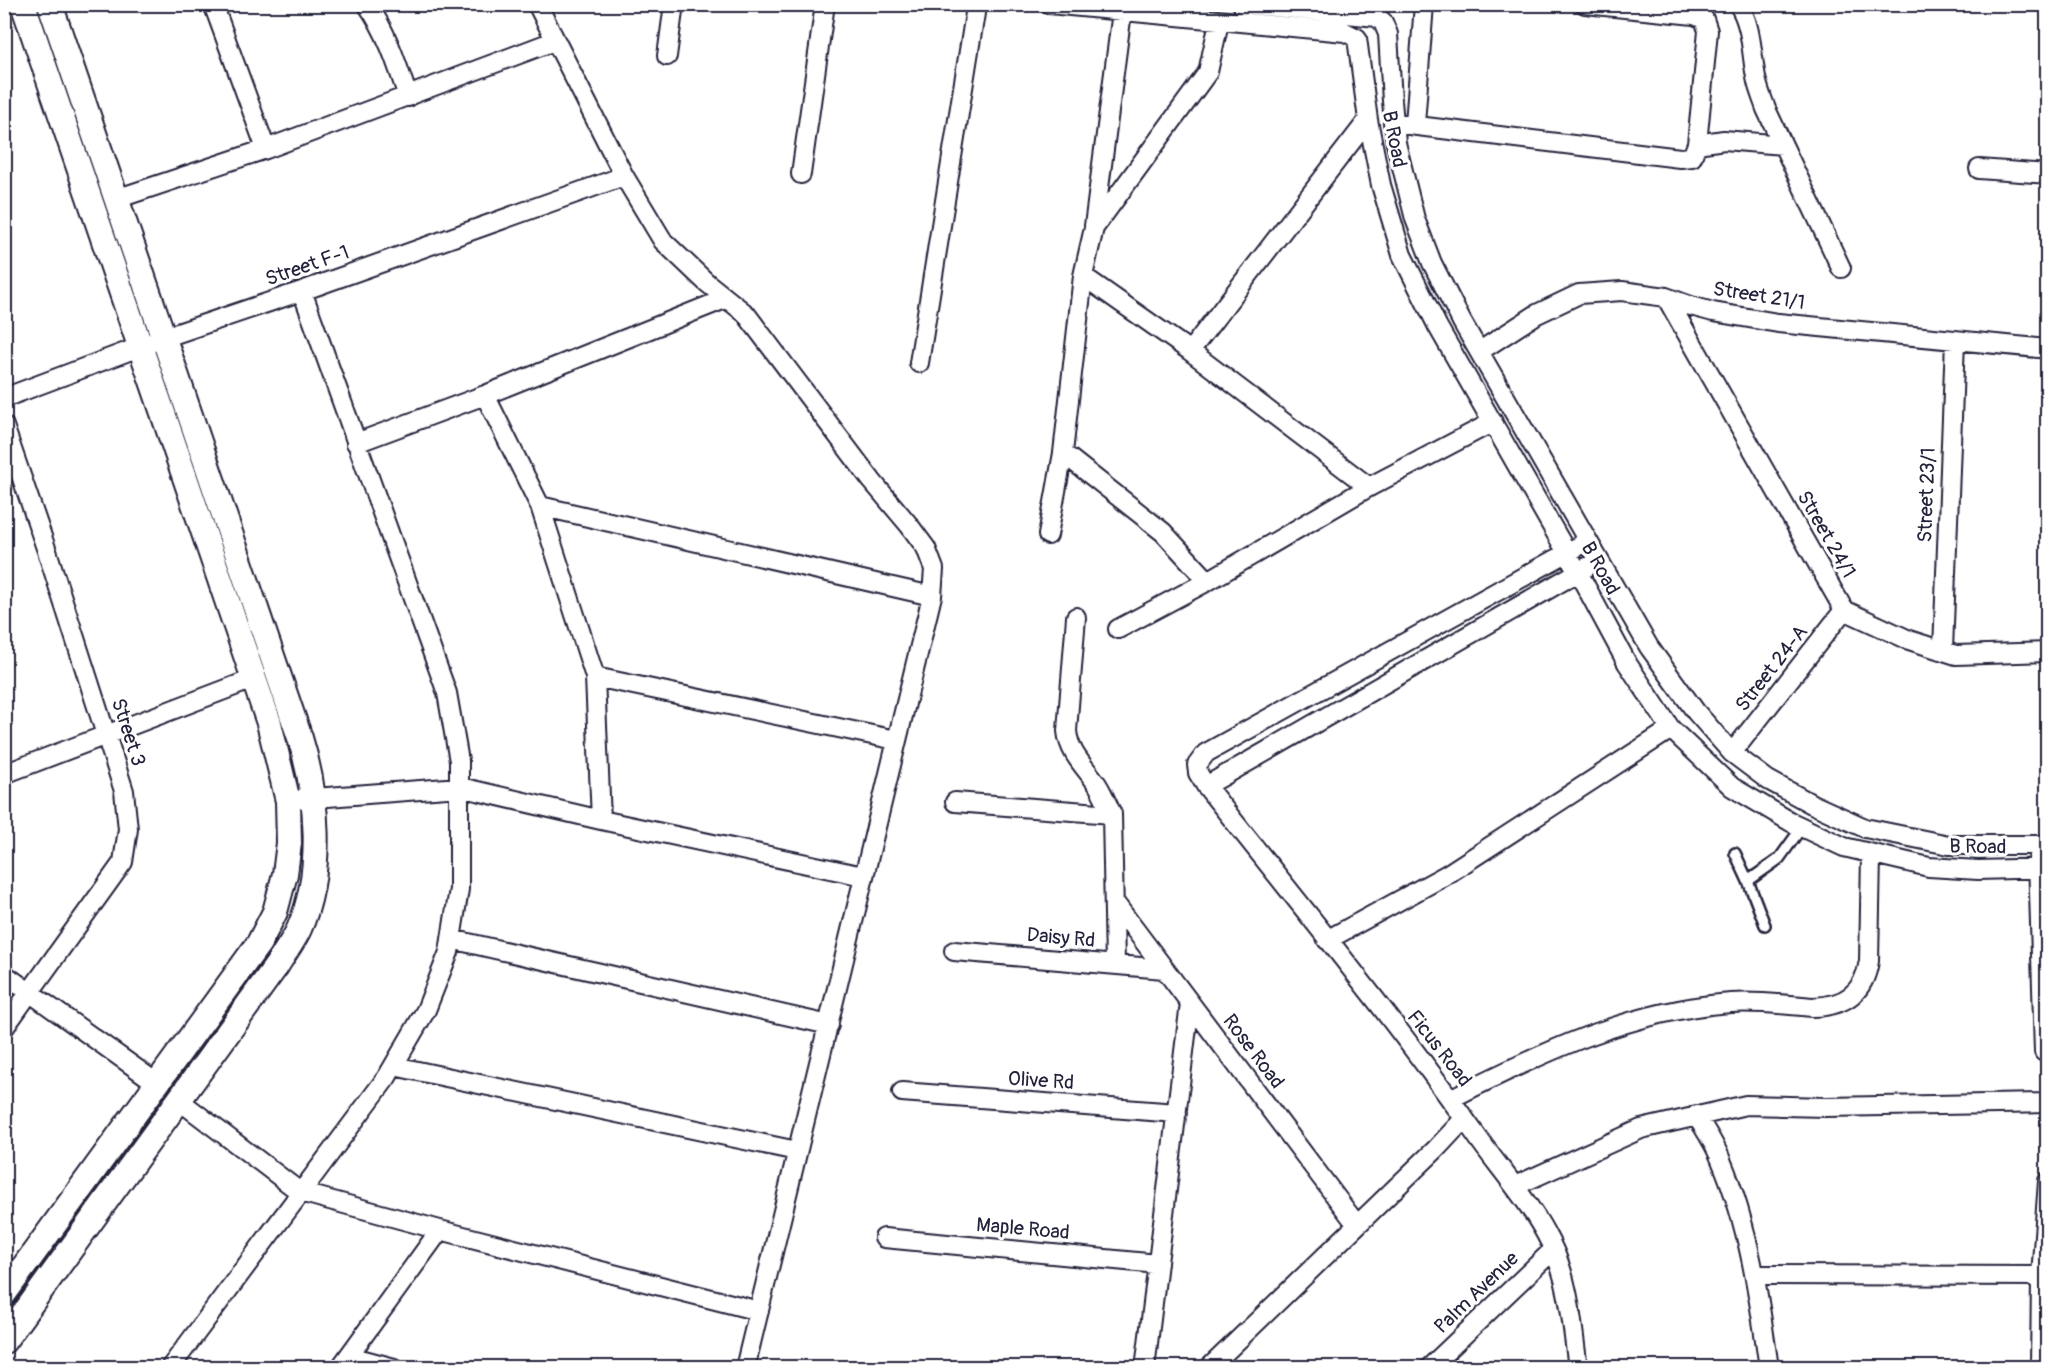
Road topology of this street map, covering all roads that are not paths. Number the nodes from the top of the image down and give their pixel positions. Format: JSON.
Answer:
{"nodes":[{"id":1,"x":23,"y":4,"type":"edge"},
{"id":2,"x":50,"y":4,"type":"edge"},
{"id":3,"x":213,"y":4,"type":"edge"},
{"id":4,"x":367,"y":4,"type":"edge"},
{"id":5,"x":537,"y":4,"type":"edge"},
{"id":6,"x":674,"y":4,"type":"edge"},
{"id":7,"x":825,"y":4,"type":"edge"},
{"id":8,"x":1049,"y":4,"type":"edge"},
{"id":9,"x":1242,"y":4,"type":"edge"},
{"id":10,"x":1424,"y":4,"type":"edge"},
{"id":11,"x":1585,"y":4,"type":"edge"},
{"id":12,"x":1737,"y":4,"type":"edge"},
{"id":13,"x":979,"y":5,"type":"edge"},
{"id":14,"x":1274,"y":6,"type":"edge"},
{"id":15,"x":1123,"y":8,"type":"edge"},
{"id":16,"x":1377,"y":17,"type":"junction"},
{"id":17,"x":1219,"y":22,"type":"junction"},
{"id":18,"x":1357,"y":38,"type":"junction"},
{"id":19,"x":554,"y":41,"type":"junction"},
{"id":20,"x":667,"y":56,"type":"dead end"},
{"id":21,"x":408,"y":97,"type":"junction"},
{"id":22,"x":1368,"y":120,"type":"junction"},
{"id":23,"x":1393,"y":123,"type":"junction"},
{"id":24,"x":1414,"y":124,"type":"junction"},
{"id":25,"x":1697,"y":144,"type":"junction"},
{"id":26,"x":1783,"y":145,"type":"junction"},
{"id":27,"x":266,"y":149,"type":"junction"},
{"id":28,"x":1979,"y":169,"type":"dead end"},
{"id":29,"x":801,"y":174,"type":"dead end"},
{"id":30,"x":2048,"y":174,"type":"edge"},
{"id":31,"x":624,"y":176,"type":"junction"},
{"id":32,"x":116,"y":199,"type":"junction"},
{"id":33,"x":1094,"y":228,"type":"junction"},
{"id":34,"x":1841,"y":268,"type":"dead end"},
{"id":35,"x":1083,"y":276,"type":"junction"},
{"id":36,"x":302,"y":291,"type":"junction"},
{"id":37,"x":1666,"y":297,"type":"junction"},
{"id":38,"x":725,"y":300,"type":"junction"},
{"id":39,"x":163,"y":338,"type":"junction"},
{"id":40,"x":1954,"y":341,"type":"junction"},
{"id":41,"x":139,"y":348,"type":"junction"},
{"id":42,"x":2048,"y":349,"type":"edge"},
{"id":43,"x":1190,"y":351,"type":"junction"},
{"id":44,"x":1480,"y":351,"type":"junction"},
{"id":45,"x":919,"y":363,"type":"dead end"},
{"id":46,"x":484,"y":395,"type":"junction"},
{"id":47,"x":4,"y":398,"type":"edge"},
{"id":48,"x":1493,"y":422,"type":"junction"},
{"id":49,"x":4,"y":426,"type":"edge"},
{"id":50,"x":356,"y":442,"type":"junction"},
{"id":51,"x":1063,"y":453,"type":"junction"},
{"id":52,"x":1369,"y":487,"type":"junction"},
{"id":53,"x":540,"y":506,"type":"junction"},
{"id":54,"x":1048,"y":535,"type":"dead end"},
{"id":55,"x":1588,"y":542,"type":"junction"},
{"id":56,"x":1567,"y":554,"type":"junction"},
{"id":57,"x":1599,"y":561,"type":"junction"},
{"id":58,"x":1578,"y":572,"type":"junction"},
{"id":59,"x":1208,"y":581,"type":"junction"},
{"id":60,"x":932,"y":596,"type":"junction"},
{"id":61,"x":1844,"y":610,"type":"junction"},
{"id":62,"x":1076,"y":617,"type":"dead end"},
{"id":63,"x":1118,"y":629,"type":"dead end"},
{"id":64,"x":1943,"y":651,"type":"junction"},
{"id":65,"x":2048,"y":652,"type":"edge"},
{"id":66,"x":595,"y":677,"type":"junction"},
{"id":67,"x":253,"y":679,"type":"junction"},
{"id":68,"x":1671,"y":729,"type":"junction"},
{"id":69,"x":106,"y":736,"type":"junction"},
{"id":70,"x":896,"y":740,"type":"junction"},
{"id":71,"x":1732,"y":753,"type":"junction"},
{"id":72,"x":4,"y":774,"type":"edge"},
{"id":73,"x":1206,"y":786,"type":"junction"},
{"id":74,"x":460,"y":787,"type":"junction"},
{"id":75,"x":314,"y":797,"type":"junction"},
{"id":76,"x":288,"y":801,"type":"junction"},
{"id":77,"x":955,"y":802,"type":"dead end"},
{"id":78,"x":1112,"y":814,"type":"junction"},
{"id":79,"x":601,"y":820,"type":"junction"},
{"id":80,"x":1802,"y":827,"type":"junction"},
{"id":81,"x":2043,"y":845,"type":"edge"},
{"id":82,"x":1735,"y":853,"type":"dead end"},
{"id":83,"x":1871,"y":855,"type":"junction"},
{"id":84,"x":2043,"y":869,"type":"edge"},
{"id":85,"x":863,"y":876,"type":"junction"},
{"id":86,"x":1748,"y":881,"type":"junction"},
{"id":87,"x":1115,"y":903,"type":"junction"},
{"id":88,"x":1765,"y":925,"type":"dead end"},
{"id":89,"x":451,"y":939,"type":"junction"},
{"id":90,"x":1327,"y":940,"type":"junction"},
{"id":91,"x":954,"y":951,"type":"dead end"},
{"id":92,"x":1115,"y":964,"type":"junction"},
{"id":93,"x":1164,"y":969,"type":"junction"},
{"id":94,"x":4,"y":974,"type":"edge"},
{"id":95,"x":30,"y":992,"type":"junction"},
{"id":96,"x":1190,"y":1003,"type":"junction"},
{"id":97,"x":829,"y":1025,"type":"junction"},
{"id":98,"x":4,"y":1028,"type":"edge"},
{"id":99,"x":2044,"y":1052,"type":"dead end"},
{"id":100,"x":394,"y":1066,"type":"junction"},
{"id":101,"x":158,"y":1084,"type":"junction"},
{"id":102,"x":902,"y":1092,"type":"dead end"},
{"id":103,"x":1450,"y":1098,"type":"junction"},
{"id":104,"x":180,"y":1101,"type":"junction"},
{"id":105,"x":2048,"y":1103,"type":"edge"},
{"id":106,"x":1177,"y":1113,"type":"junction"},
{"id":107,"x":1696,"y":1115,"type":"junction"},
{"id":108,"x":1464,"y":1119,"type":"junction"},
{"id":109,"x":797,"y":1151,"type":"junction"},
{"id":110,"x":2048,"y":1181,"type":"edge"},
{"id":111,"x":1515,"y":1186,"type":"junction"},
{"id":112,"x":300,"y":1192,"type":"junction"},
{"id":113,"x":1357,"y":1225,"type":"junction"},
{"id":114,"x":440,"y":1230,"type":"junction"},
{"id":115,"x":884,"y":1238,"type":"dead end"},
{"id":116,"x":1553,"y":1250,"type":"junction"},
{"id":117,"x":1158,"y":1264,"type":"junction"},
{"id":118,"x":1756,"y":1275,"type":"junction"},
{"id":119,"x":2041,"y":1276,"type":"junction"},
{"id":120,"x":4,"y":1294,"type":"edge"},
{"id":121,"x":759,"y":1311,"type":"junction"},
{"id":122,"x":4,"y":1341,"type":"edge"},
{"id":123,"x":344,"y":1362,"type":"edge"},
{"id":124,"x":170,"y":1368,"type":"edge"},
{"id":125,"x":394,"y":1368,"type":"edge"},
{"id":126,"x":745,"y":1368,"type":"edge"},
{"id":127,"x":1145,"y":1368,"type":"edge"},
{"id":128,"x":1209,"y":1368,"type":"edge"},
{"id":129,"x":1429,"y":1368,"type":"edge"},
{"id":130,"x":1578,"y":1368,"type":"edge"},
{"id":131,"x":1769,"y":1368,"type":"edge"},
{"id":132,"x":2040,"y":1368,"type":"edge"}],
"edges":[{"from":1,"to":41,"type":"street"},
{"from":2,"to":32,"type":"street"},
{"from":3,"to":27,"type":"street"},
{"from":4,"to":21,"type":"street"},
{"from":5,"to":19,"type":"street"},
{"from":6,"to":20,"type":"street"},
{"from":7,"to":29,"type":"street"},
{"from":8,"to":15,"type":"street"},
{"from":9,"to":14,"type":"street"},
{"from":10,"to":24,"type":"street"},
{"from":11,"to":25,"type":"street"},
{"from":12,"to":26,"type":"street"},
{"from":13,"to":45,"type":"street"},
{"from":14,"to":16,"type":"street"},
{"from":15,"to":17,"type":"street"},
{"from":15,"to":33,"type":"street"},
{"from":16,"to":18,"type":"street"},
{"from":16,"to":23,"type":"street","name":"B Road"},
{"from":17,"to":18,"type":"street"},
{"from":17,"to":33,"type":"street"},
{"from":18,"to":22,"type":"street","name":"B Road"},
{"from":19,"to":21,"type":"street"},
{"from":19,"to":31,"type":"street"},
{"from":21,"to":27,"type":"street"},
{"from":22,"to":43,"type":"street"},
{"from":22,"to":48,"type":"street","name":"B Road"},
{"from":23,"to":24,"type":"street"},
{"from":23,"to":44,"type":"street","name":"B Road"},
{"from":24,"to":25,"type":"street"},
{"from":25,"to":26,"type":"street"},
{"from":26,"to":34,"type":"street"},
{"from":27,"to":32,"type":"street"},
{"from":28,"to":30,"type":"street"},
{"from":31,"to":36,"type":"street","name":"Street F-1"},
{"from":31,"to":38,"type":"street"},
{"from":32,"to":39,"type":"street"},
{"from":33,"to":35,"type":"street"},
{"from":35,"to":43,"type":"street"},
{"from":35,"to":51,"type":"street"},
{"from":36,"to":39,"type":"street","name":"Street F-1"},
{"from":36,"to":50,"type":"street"},
{"from":37,"to":40,"type":"street","name":"Street 21/1"},
{"from":37,"to":44,"type":"street","name":"Street 21/1"},
{"from":37,"to":61,"type":"street","name":"Street 24/1"},
{"from":38,"to":46,"type":"street"},
{"from":38,"to":60,"type":"street"},
{"from":39,"to":41,"type":"street","name":"Street F-1"},
{"from":39,"to":75,"type":"street"},
{"from":40,"to":42,"type":"street","name":"Street 21/1"},
{"from":40,"to":64,"type":"street","name":"Street 23/1"},
{"from":41,"to":47,"type":"street","name":"Street F-1"},
{"from":41,"to":67,"type":"street"},
{"from":43,"to":52,"type":"street"},
{"from":44,"to":55,"type":"street","name":"B Road"},
{"from":46,"to":50,"type":"street"},
{"from":46,"to":53,"type":"street"},
{"from":48,"to":52,"type":"street"},
{"from":48,"to":56,"type":"street","name":"B Road"},
{"from":49,"to":69,"type":"street","name":"Street 3"},
{"from":50,"to":74,"type":"street"},
{"from":51,"to":54,"type":"street"},
{"from":51,"to":59,"type":"street"},
{"from":52,"to":59,"type":"street"},
{"from":53,"to":60,"type":"street"},
{"from":53,"to":66,"type":"street"},
{"from":55,"to":56,"type":"street"},
{"from":55,"to":57,"type":"street","name":"B Road"},
{"from":56,"to":58,"type":"street","name":"B Road"},
{"from":56,"to":73,"type":"street"},
{"from":57,"to":58,"type":"street"},
{"from":57,"to":71,"type":"street","name":"B Road"},
{"from":58,"to":68,"type":"street","name":"B Road"},
{"from":58,"to":73,"type":"street"},
{"from":59,"to":63,"type":"street"},
{"from":60,"to":70,"type":"street"},
{"from":61,"to":64,"type":"street","name":"Street 24/1"},
{"from":61,"to":71,"type":"street","name":"Street 24-A"},
{"from":62,"to":78,"type":"street"},
{"from":64,"to":65,"type":"street","name":"Street 24/1"},
{"from":66,"to":70,"type":"street"},
{"from":66,"to":79,"type":"street"},
{"from":67,"to":69,"type":"street"},
{"from":67,"to":76,"type":"street"},
{"from":68,"to":80,"type":"street","name":"B Road"},
{"from":68,"to":90,"type":"street"},
{"from":69,"to":72,"type":"street"},
{"from":69,"to":95,"type":"street","name":"Street 3"},
{"from":70,"to":85,"type":"street"},
{"from":71,"to":81,"type":"street","name":"B Road"},
{"from":73,"to":90,"type":"street","name":"Ficus Road"},
{"from":74,"to":75,"type":"street"},
{"from":74,"to":79,"type":"street"},
{"from":74,"to":89,"type":"street"},
{"from":75,"to":76,"type":"street"},
{"from":75,"to":104,"type":"street"},
{"from":76,"to":101,"type":"street"},
{"from":77,"to":78,"type":"street"},
{"from":78,"to":87,"type":"street"},
{"from":79,"to":85,"type":"street"},
{"from":80,"to":83,"type":"street","name":"B Road"},
{"from":80,"to":86,"type":"lane"},
{"from":81,"to":84,"type":"street"},
{"from":82,"to":86,"type":"lane"},
{"from":83,"to":84,"type":"street","name":"B Road"},
{"from":83,"to":103,"type":"street"},
{"from":84,"to":99,"type":"street"},
{"from":85,"to":97,"type":"street"},
{"from":86,"to":88,"type":"lane"},
{"from":87,"to":92,"type":"street"},
{"from":87,"to":93,"type":"street","name":"Rose Road"},
{"from":89,"to":97,"type":"street"},
{"from":89,"to":100,"type":"street"},
{"from":90,"to":103,"type":"street","name":"Ficus Road"},
{"from":91,"to":92,"type":"street","name":"Daisy Rd"},
{"from":92,"to":93,"type":"street","name":"Daisy Rd"},
{"from":93,"to":96,"type":"street","name":"Rose Road"},
{"from":94,"to":95,"type":"street"},
{"from":95,"to":98,"type":"street","name":"Street 3"},
{"from":95,"to":101,"type":"street"},
{"from":96,"to":106,"type":"street"},
{"from":96,"to":113,"type":"street","name":"Rose Road"},
{"from":97,"to":109,"type":"street"},
{"from":100,"to":109,"type":"street"},
{"from":100,"to":112,"type":"street"},
{"from":101,"to":120,"type":"street"},
{"from":102,"to":106,"type":"street","name":"Olive Rd"},
{"from":103,"to":108,"type":"street","name":"Ficus Road"},
{"from":104,"to":112,"type":"street"},
{"from":104,"to":122,"type":"street"},
{"from":105,"to":107,"type":"street"},
{"from":106,"to":117,"type":"street"},
{"from":107,"to":111,"type":"street"},
{"from":107,"to":118,"type":"street"},
{"from":108,"to":111,"type":"street","name":"Ficus Road"},
{"from":108,"to":113,"type":"street"},
{"from":109,"to":121,"type":"street"},
{"from":110,"to":119,"type":"street"},
{"from":111,"to":116,"type":"street","name":"Ficus Road"},
{"from":112,"to":114,"type":"street"},
{"from":112,"to":124,"type":"street"},
{"from":113,"to":128,"type":"street"},
{"from":114,"to":121,"type":"street"},
{"from":114,"to":123,"type":"street"},
{"from":115,"to":117,"type":"street","name":"Maple Road"},
{"from":116,"to":129,"type":"street","name":"Palm Avenue"},
{"from":116,"to":130,"type":"street","name":"Ficus Road"},
{"from":117,"to":127,"type":"street"},
{"from":118,"to":119,"type":"street"},
{"from":118,"to":131,"type":"street"},
{"from":119,"to":132,"type":"street"},
{"from":121,"to":126,"type":"street"},
{"from":123,"to":125,"type":"street"}]}
